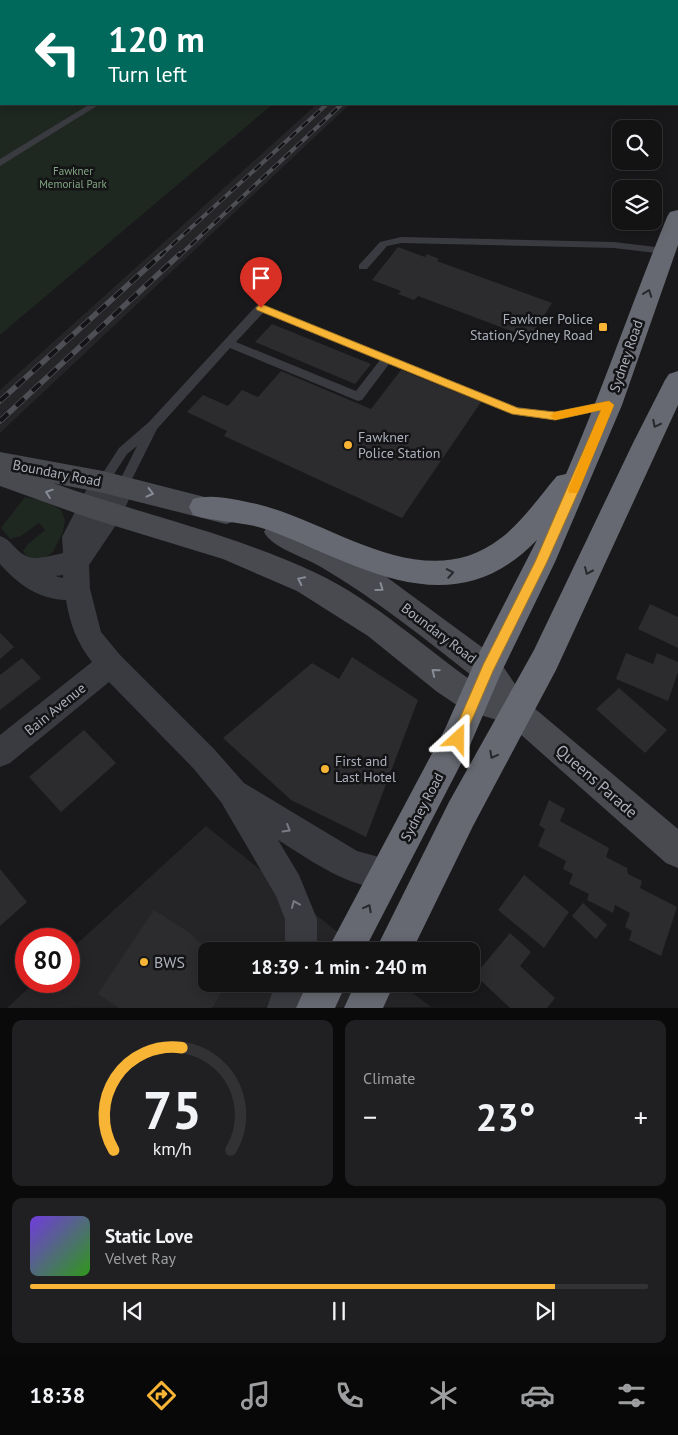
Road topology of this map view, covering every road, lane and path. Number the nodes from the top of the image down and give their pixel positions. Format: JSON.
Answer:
{"nodes":[{"id":1,"x":94,"y":105,"type":"edge"},
{"id":2,"x":0,"y":163,"type":"edge"},
{"id":3,"x":678,"y":217,"type":"edge"},
{"id":4,"x":664,"y":251,"type":"junction"},
{"id":5,"x":363,"y":267,"type":"dead end"},
{"id":6,"x":228,"y":343,"type":"junction"},
{"id":7,"x":387,"y":359,"type":"junction"},
{"id":8,"x":678,"y":380,"type":"edge"},
{"id":9,"x":609,"y":405,"type":"junction"},
{"id":10,"x":154,"y":424,"type":"junction"},
{"id":11,"x":0,"y":462,"type":"edge"},
{"id":12,"x":584,"y":464,"type":"junction"},
{"id":13,"x":0,"y":475,"type":"edge"},
{"id":14,"x":113,"y":484,"type":"junction"},
{"id":15,"x":203,"y":506,"type":"junction"},
{"id":16,"x":100,"y":509,"type":"junction"},
{"id":17,"x":0,"y":547,"type":"edge"},
{"id":18,"x":77,"y":575,"type":"junction"},
{"id":19,"x":110,"y":664,"type":"junction"},
{"id":20,"x":487,"y":669,"type":"junction"},
{"id":21,"x":475,"y":700,"type":"junction"},
{"id":22,"x":516,"y":712,"type":"junction"},
{"id":23,"x":0,"y":753,"type":"edge"},
{"id":24,"x":232,"y":792,"type":"junction"},
{"id":25,"x":678,"y":851,"type":"edge"},
{"id":26,"x":386,"y":873,"type":"junction"},
{"id":27,"x":300,"y":942,"type":"edge"},
{"id":28,"x":350,"y":942,"type":"edge"},
{"id":29,"x":397,"y":942,"type":"edge"},
{"id":30,"x":289,"y":992,"type":"edge"},
{"id":31,"x":323,"y":992,"type":"edge"},
{"id":32,"x":371,"y":992,"type":"edge"},
{"id":33,"x":284,"y":1008,"type":"edge"},
{"id":34,"x":315,"y":1008,"type":"edge"},
{"id":35,"x":363,"y":1008,"type":"edge"}],
"edges":[{"from":1,"to":2,"type":"lane"},
{"from":3,"to":4,"type":"highway","name":"Sydney Road"},
{"from":4,"to":5,"type":"lane"},
{"from":9,"to":4,"type":"highway","name":"Sydney Road","one_way":true},
{"from":6,"to":7,"type":"lane"},
{"from":6,"to":7,"type":"lane"},
{"from":6,"to":10,"type":"lane"},
{"from":7,"to":9,"type":"lane"},
{"from":8,"to":22,"type":"highway","one_way":true},
{"from":9,"to":12,"type":"highway","name":"Sydney Road"},
{"from":10,"to":14,"type":"lane"},
{"from":10,"to":14,"type":"lane"},
{"from":11,"to":14,"type":"main road","name":"Boundary Road"},
{"from":15,"to":12,"type":"highway","one_way":true},
{"from":12,"to":20,"type":"highway","name":"Sydney Road"},
{"from":16,"to":13,"type":"main road","name":"Boundary Road","one_way":true},
{"from":14,"to":15,"type":"main road","name":"Boundary Road","one_way":true},
{"from":14,"to":16,"type":"street"},
{"from":15,"to":20,"type":"main road","name":"Boundary Road","one_way":true},
{"from":16,"to":18,"type":"street"},
{"from":21,"to":16,"type":"main road","name":"Boundary Road","one_way":true},
{"from":17,"to":18,"type":"street"},
{"from":18,"to":19,"type":"street"},
{"from":19,"to":23,"type":"street","name":"Bain Avenue"},
{"from":19,"to":24,"type":"street"},
{"from":20,"to":21,"type":"highway","name":"Sydney Road"},
{"from":20,"to":22,"type":"main road","name":"Boundary Road"},
{"from":21,"to":22,"type":"main road","name":"Boundary Road"},
{"from":21,"to":26,"type":"highway","name":"Sydney Road"},
{"from":22,"to":25,"type":"main road","name":"Queens Parade"},
{"from":22,"to":29,"type":"highway","one_way":true},
{"from":24,"to":26,"type":"street","one_way":true},
{"from":27,"to":24,"type":"street","one_way":true},
{"from":28,"to":26,"type":"highway","name":"Sydney Road","one_way":true},
{"from":30,"to":33,"type":"street"},
{"from":31,"to":34,"type":"highway"},
{"from":32,"to":35,"type":"highway"}]}
